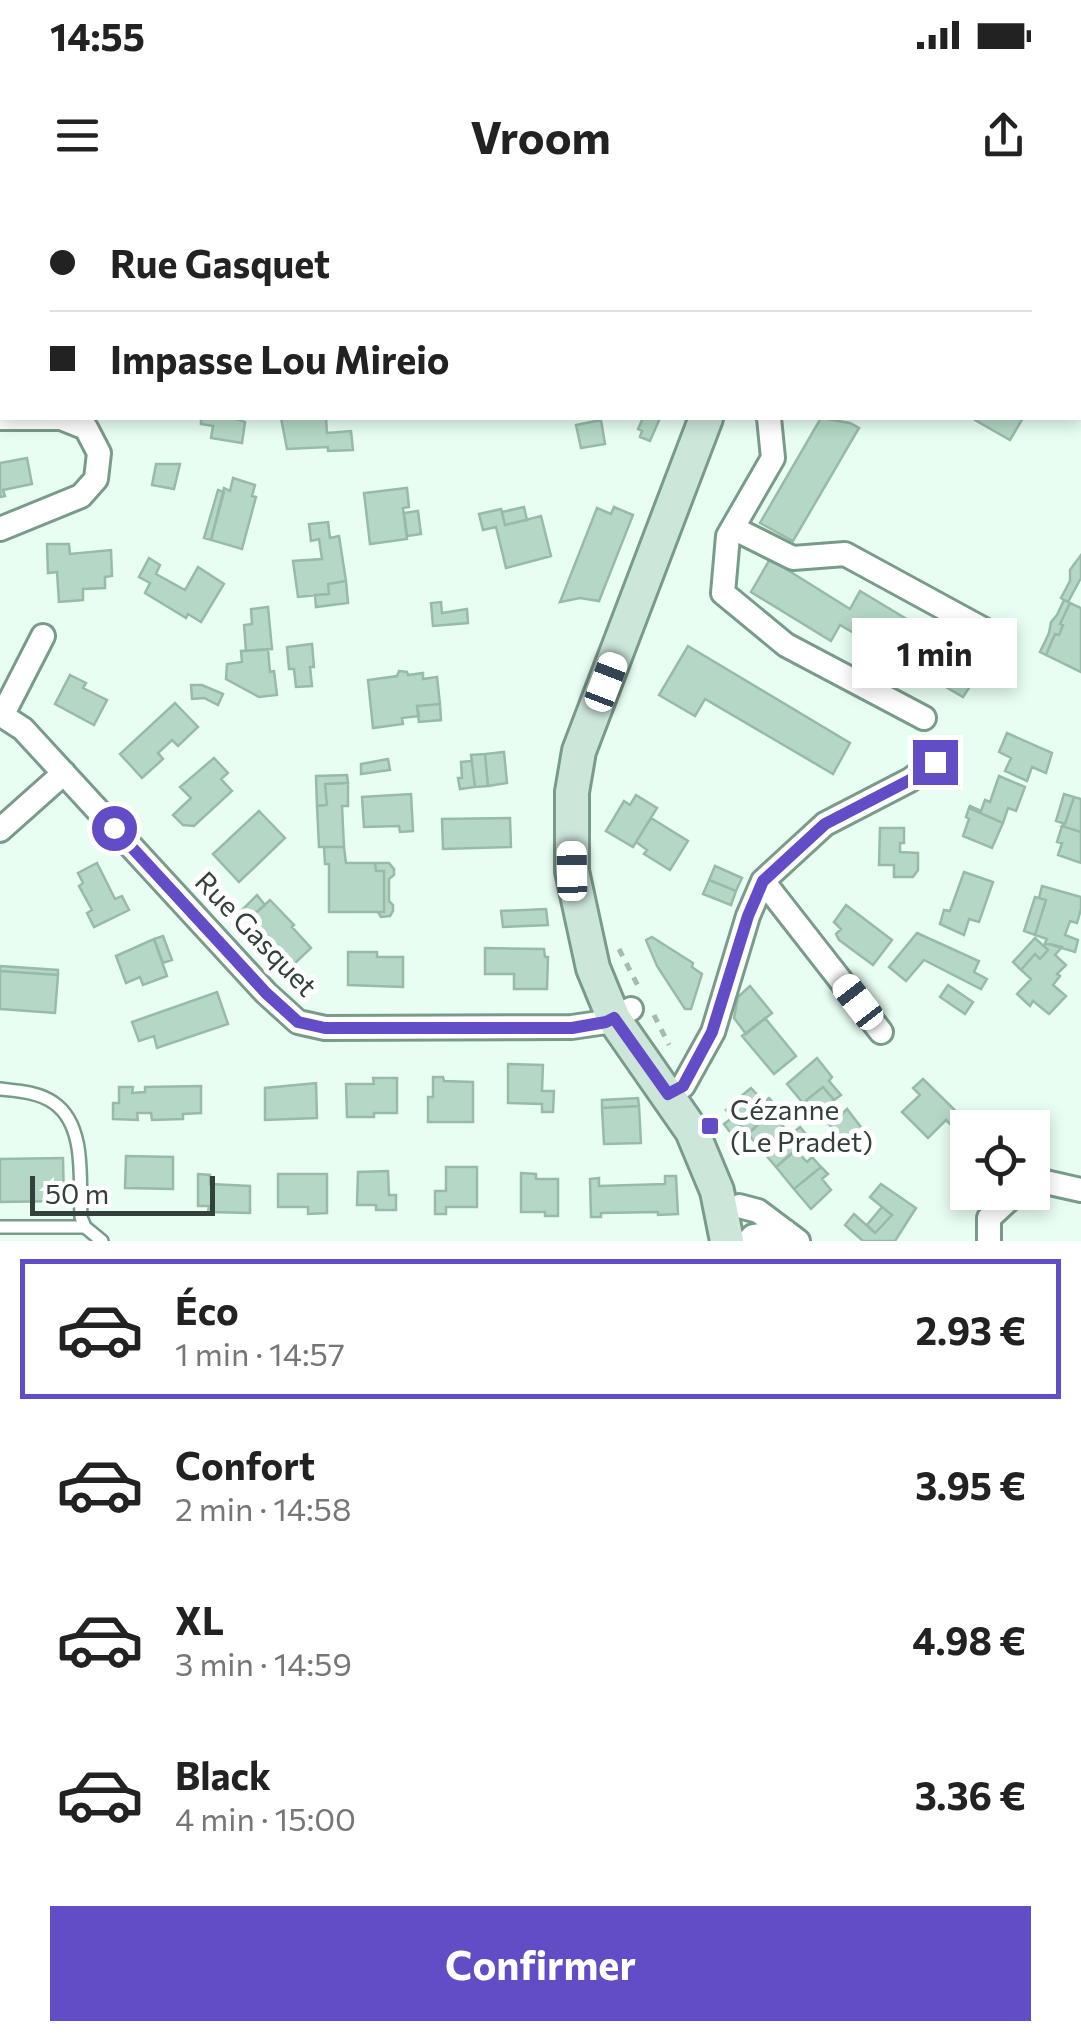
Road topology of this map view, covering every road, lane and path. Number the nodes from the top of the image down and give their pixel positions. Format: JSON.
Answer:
{"nodes":[{"id":1,"x":67,"y":420,"type":"edge"},
{"id":2,"x":705,"y":420,"type":"edge"},
{"id":3,"x":770,"y":420,"type":"edge"},
{"id":4,"x":733,"y":528,"type":"junction"},
{"id":5,"x":0,"y":529,"type":"edge"},
{"id":6,"x":990,"y":633,"type":"dead end"},
{"id":7,"x":43,"y":636,"type":"dead end"},
{"id":8,"x":2,"y":714,"type":"edge"},
{"id":9,"x":924,"y":718,"type":"dead end"},
{"id":10,"x":935,"y":762,"type":"dead end"},
{"id":11,"x":64,"y":773,"type":"junction"},
{"id":12,"x":0,"y":830,"type":"edge"},
{"id":13,"x":763,"y":881,"type":"junction"},
{"id":14,"x":618,"y":946,"type":"dead end"},
{"id":15,"x":635,"y":1009,"type":"junction"},
{"id":16,"x":881,"y":1032,"type":"dead end"},
{"id":17,"x":680,"y":1085,"type":"junction"},
{"id":18,"x":0,"y":1089,"type":"edge"},
{"id":19,"x":1050,"y":1183,"type":"edge"},
{"id":20,"x":1081,"y":1190,"type":"edge"},
{"id":21,"x":998,"y":1210,"type":"edge"},
{"id":22,"x":85,"y":1226,"type":"junction"},
{"id":23,"x":0,"y":1227,"type":"edge"},
{"id":24,"x":733,"y":1234,"type":"edge"},
{"id":25,"x":791,"y":1236,"type":"edge"},
{"id":26,"x":102,"y":1241,"type":"edge"},
{"id":27,"x":989,"y":1241,"type":"edge"}],
"edges":[{"from":1,"to":5,"type":"street"},
{"from":2,"to":15,"type":"street"},
{"from":3,"to":4,"type":"street"},
{"from":4,"to":6,"type":"street"},
{"from":4,"to":9,"type":"street"},
{"from":7,"to":8,"type":"street","name":"Rue Gasquet"},
{"from":8,"to":11,"type":"street","name":"Rue Gasquet"},
{"from":10,"to":13,"type":"street"},
{"from":11,"to":12,"type":"street"},
{"from":11,"to":15,"type":"street","name":"Rue Gasquet"},
{"from":13,"to":16,"type":"street"},
{"from":13,"to":17,"type":"street"},
{"from":14,"to":15,"type":"path"},
{"from":15,"to":17,"type":"street"},
{"from":15,"to":17,"type":"path"},
{"from":17,"to":24,"type":"street"},
{"from":18,"to":22,"type":"lane"},
{"from":19,"to":20,"type":"street"},
{"from":21,"to":27,"type":"street"},
{"from":22,"to":23,"type":"lane"},
{"from":22,"to":26,"type":"lane"},
{"from":24,"to":25,"type":"street"},
{"from":24,"to":25,"type":"street"}]}
